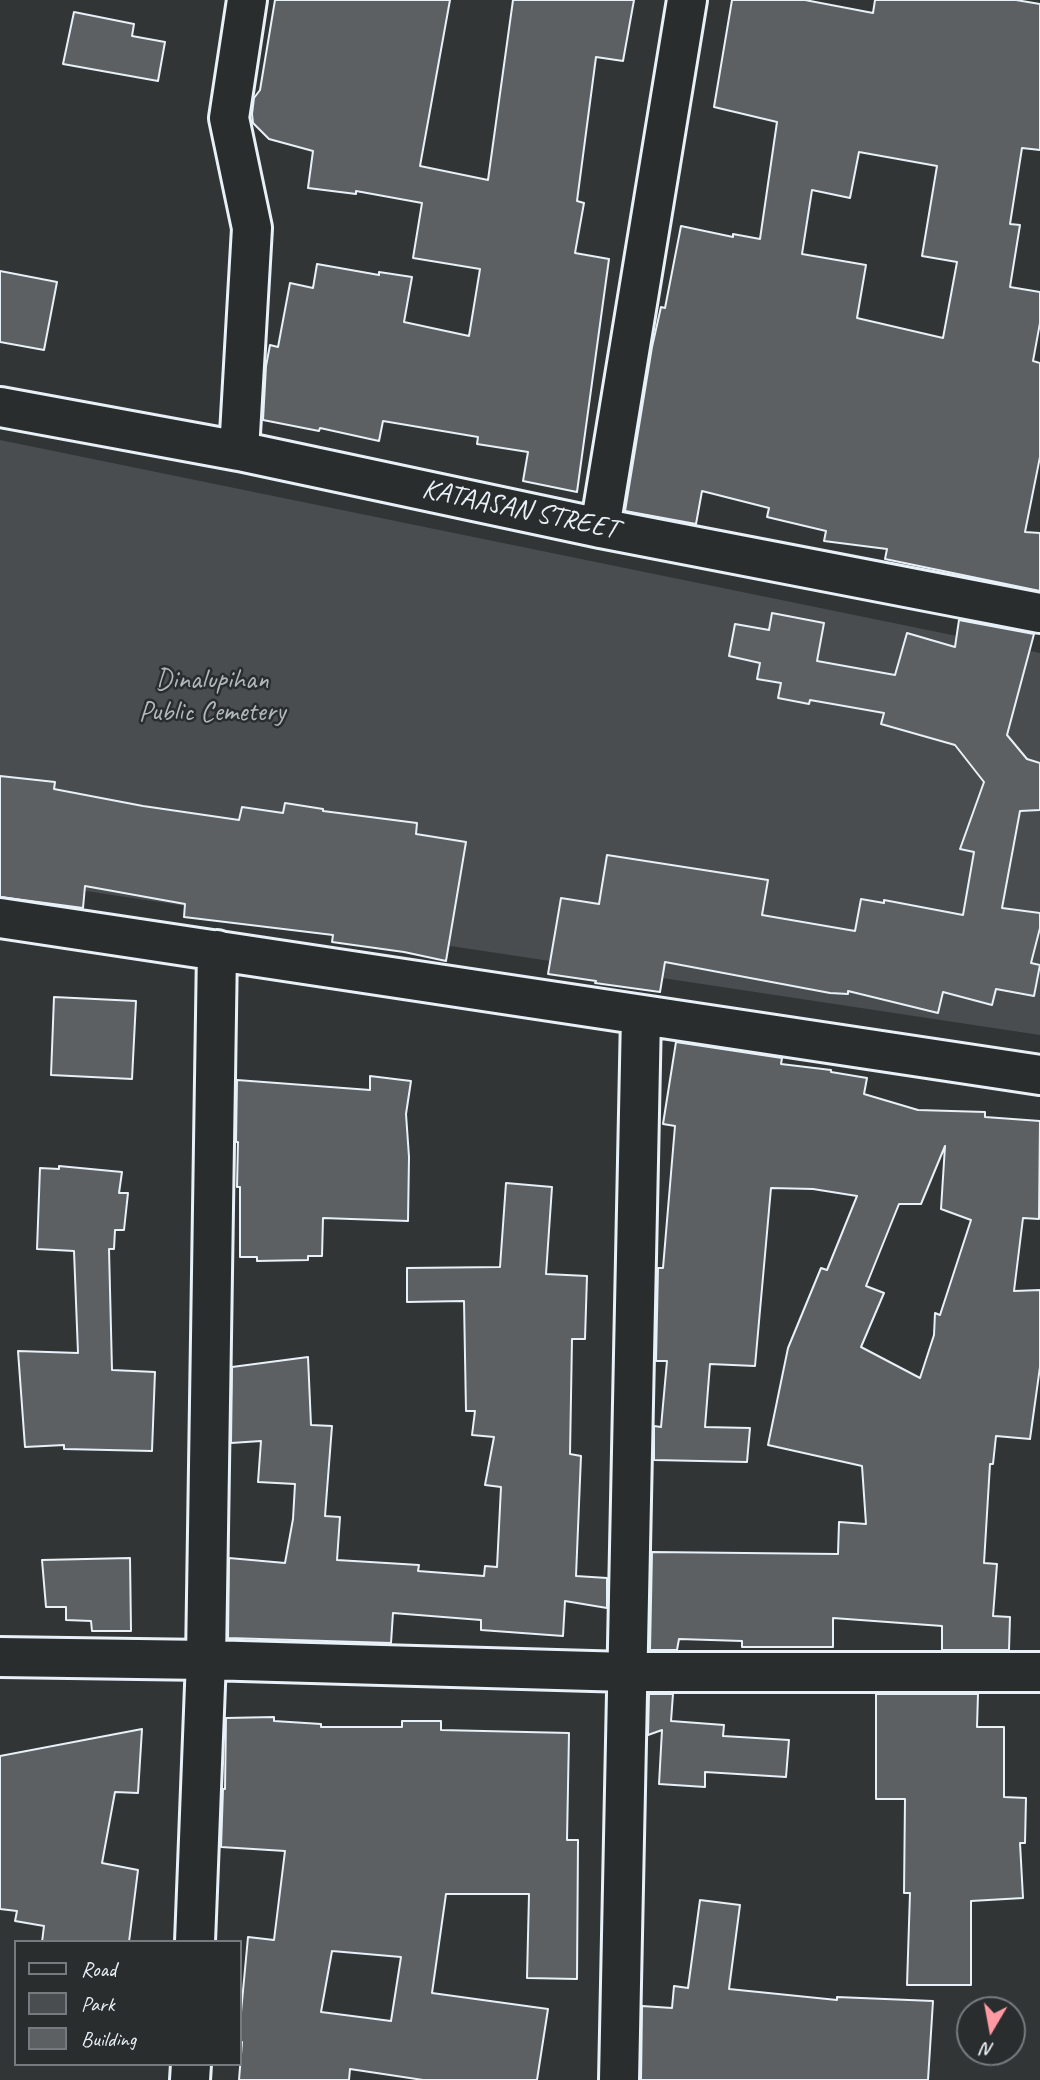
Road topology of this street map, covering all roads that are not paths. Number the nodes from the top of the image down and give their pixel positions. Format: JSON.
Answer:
{"nodes":[{"id":1,"x":247,"y":0,"type":"edge"},
{"id":2,"x":687,"y":0,"type":"edge"},
{"id":3,"x":0,"y":407,"type":"edge"},
{"id":4,"x":239,"y":451,"type":"junction"},
{"id":5,"x":600,"y":528,"type":"junction"},
{"id":6,"x":1040,"y":613,"type":"edge"},
{"id":7,"x":0,"y":918,"type":"edge"},
{"id":8,"x":216,"y":950,"type":"junction"},
{"id":9,"x":641,"y":1016,"type":"junction"},
{"id":10,"x":1040,"y":1074,"type":"edge"},
{"id":11,"x":0,"y":1657,"type":"edge"},
{"id":12,"x":206,"y":1660,"type":"junction"},
{"id":13,"x":627,"y":1672,"type":"junction"},
{"id":14,"x":1040,"y":1672,"type":"edge"},
{"id":15,"x":195,"y":1940,"type":"edge"},
{"id":16,"x":618,"y":2080,"type":"edge"}],
"edges":[{"from":1,"to":4,"type":"street"},
{"from":2,"to":5,"type":"street"},
{"from":3,"to":4,"type":"street","name":"KATAASAN STREET"},
{"from":4,"to":5,"type":"street","name":"KATAASAN STREET"},
{"from":5,"to":6,"type":"street","name":"KATAASAN STREET"},
{"from":7,"to":8,"type":"street"},
{"from":8,"to":9,"type":"street"},
{"from":8,"to":12,"type":"street"},
{"from":9,"to":10,"type":"street"},
{"from":9,"to":13,"type":"street"},
{"from":11,"to":12,"type":"street"},
{"from":12,"to":13,"type":"street"},
{"from":12,"to":15,"type":"street"},
{"from":13,"to":14,"type":"street"},
{"from":13,"to":16,"type":"street"}]}
